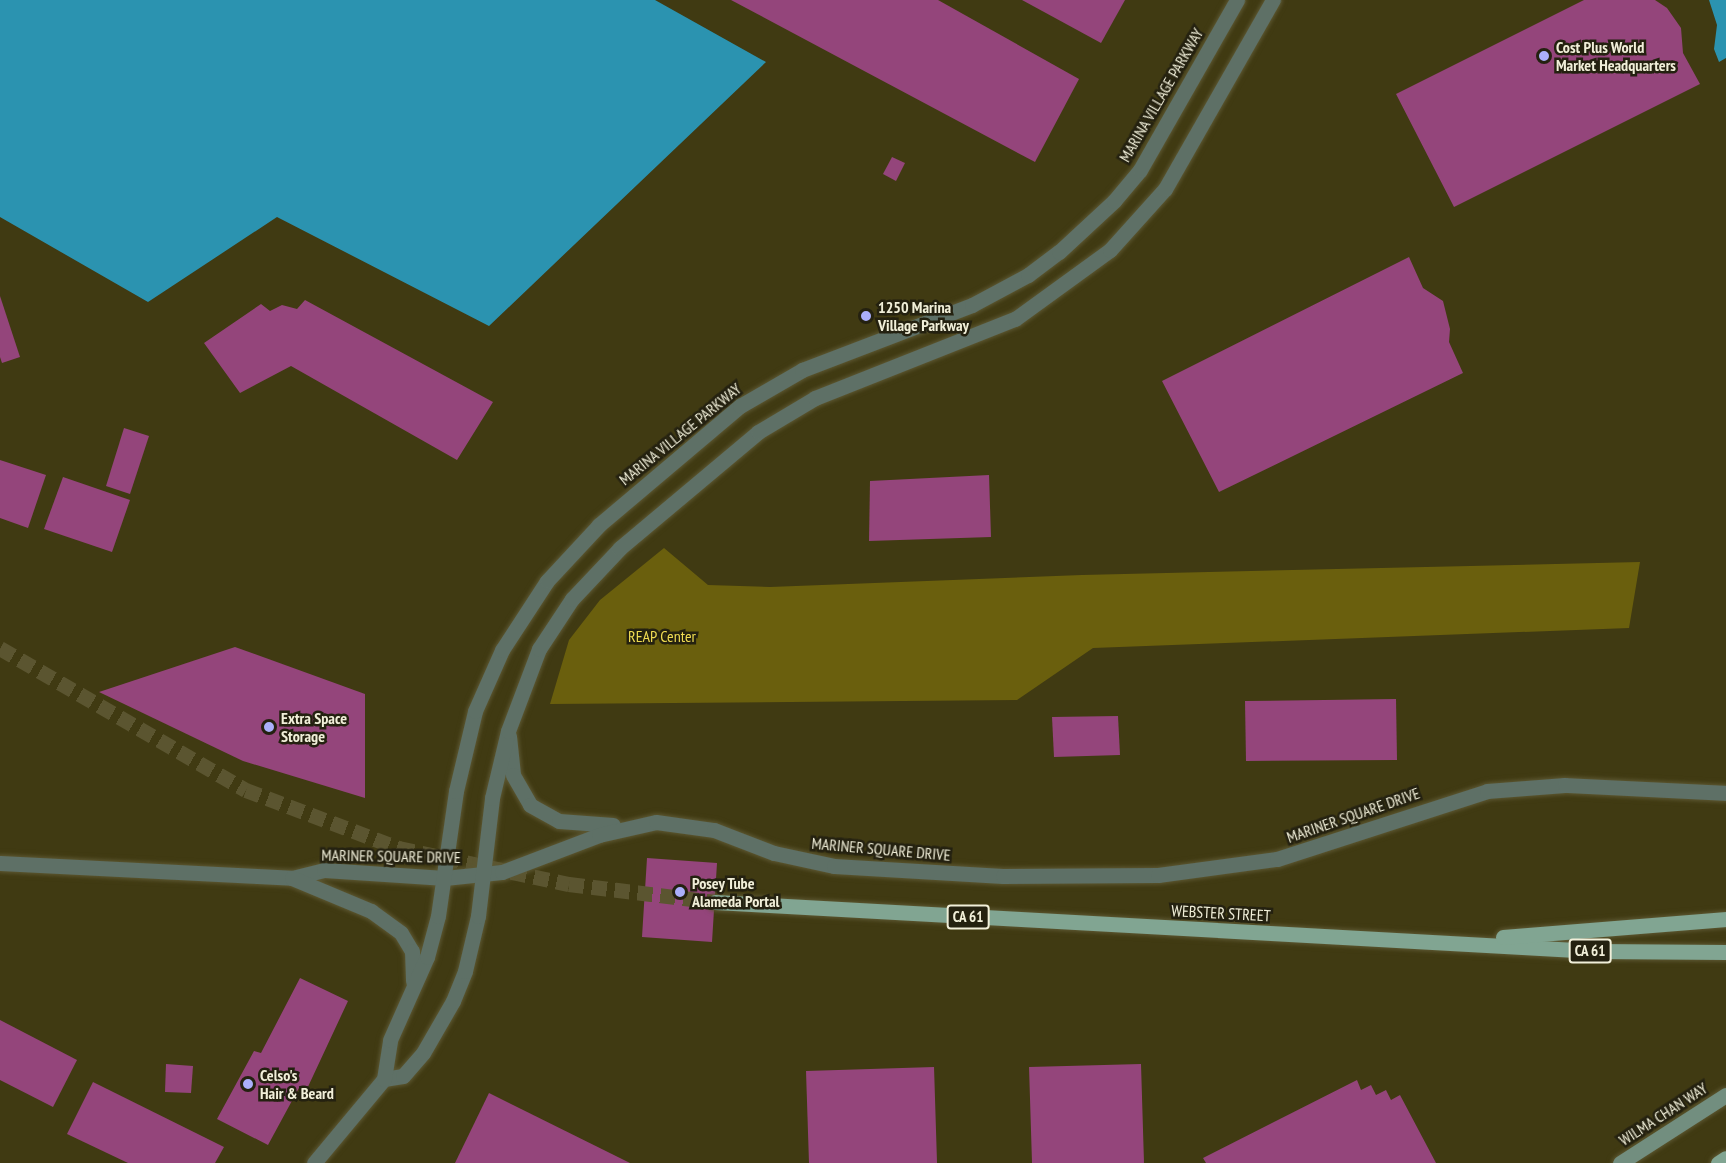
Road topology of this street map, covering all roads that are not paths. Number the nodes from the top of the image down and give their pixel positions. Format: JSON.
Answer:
{"nodes":[{"id":1,"x":1237,"y":0,"type":"edge"},
{"id":2,"x":1273,"y":0,"type":"edge"},
{"id":3,"x":508,"y":731,"type":"junction"},
{"id":4,"x":1726,"y":793,"type":"edge"},
{"id":5,"x":628,"y":826,"type":"junction"},
{"id":6,"x":0,"y":863,"type":"edge"},
{"id":7,"x":484,"y":875,"type":"junction"},
{"id":8,"x":292,"y":878,"type":"junction"},
{"id":9,"x":445,"y":878,"type":"junction"},
{"id":10,"x":715,"y":902,"type":"tunnel mouth"},
{"id":11,"x":1726,"y":919,"type":"edge"},
{"id":12,"x":1455,"y":941,"type":"junction"},
{"id":13,"x":1726,"y":952,"type":"edge"},
{"id":14,"x":410,"y":1000,"type":"junction"},
{"id":15,"x":384,"y":1080,"type":"junction"},
{"id":16,"x":1726,"y":1095,"type":"edge"},
{"id":17,"x":1726,"y":1158,"type":"edge"},
{"id":18,"x":314,"y":1163,"type":"edge"},
{"id":19,"x":1620,"y":1163,"type":"edge"},
{"id":20,"x":1718,"y":1163,"type":"edge"}],
"edges":[{"from":1,"to":9,"type":"street","name":"MARINA VILLAGE PARKWAY"},
{"from":2,"to":3,"type":"street"},
{"from":3,"to":5,"type":"street"},
{"from":3,"to":7,"type":"street"},
{"from":4,"to":5,"type":"street","name":"MARINER SQUARE DRIVE"},
{"from":5,"to":7,"type":"street","name":"MARINER SQUARE DRIVE"},
{"from":6,"to":8,"type":"street","name":"MARINER SQUARE DRIVE"},
{"from":7,"to":9,"type":"street","name":"MARINER SQUARE DRIVE"},
{"from":7,"to":15,"type":"street"},
{"from":8,"to":9,"type":"street","name":"MARINER SQUARE DRIVE"},
{"from":8,"to":14,"type":"street"},
{"from":9,"to":14,"type":"street","name":"MARINA VILLAGE PARKWAY"},
{"from":10,"to":12,"type":"main road","name":"WEBSTER STREET","number":"CA 61"},
{"from":11,"to":12,"type":"main road"},
{"from":12,"to":13,"type":"main road","name":"WEBSTER STREET","number":"CA 61"},
{"from":14,"to":15,"type":"street"},
{"from":15,"to":18,"type":"street"},
{"from":16,"to":19,"type":"main road","name":"WILMA CHAN WAY"},
{"from":17,"to":20,"type":"main road"}]}
